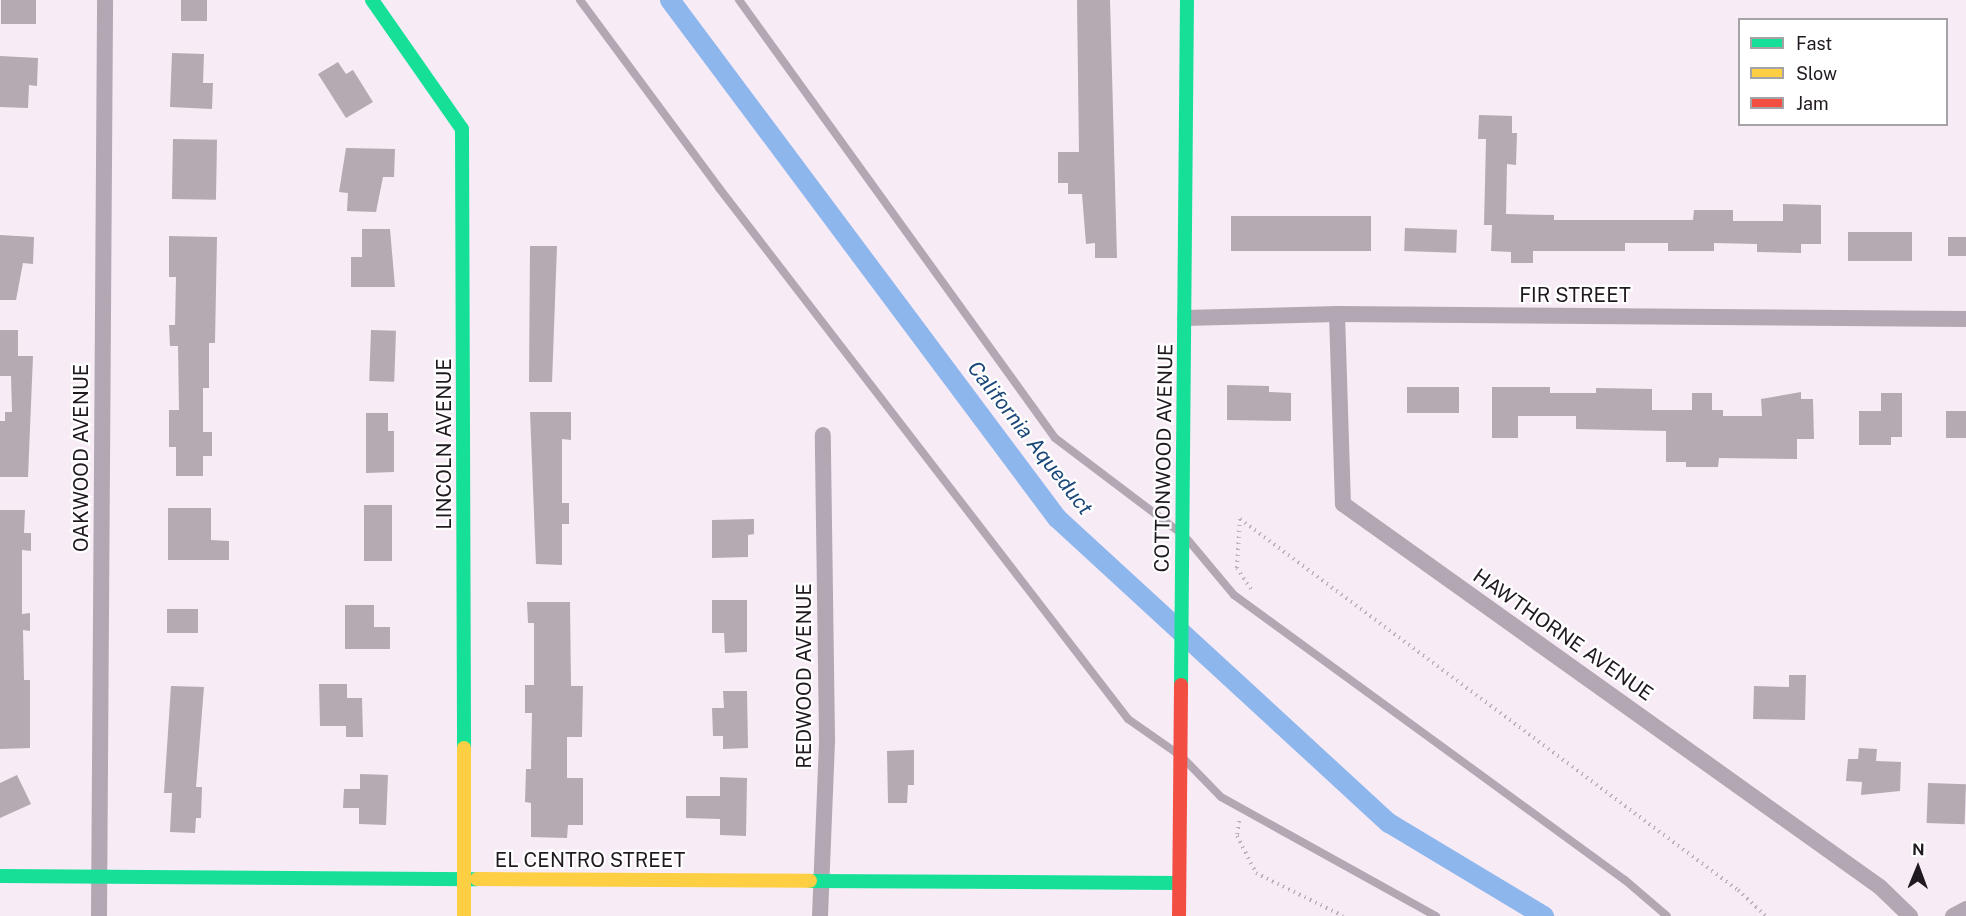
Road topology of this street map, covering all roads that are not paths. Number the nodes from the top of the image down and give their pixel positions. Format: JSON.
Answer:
{"nodes":[{"id":1,"x":105,"y":0,"type":"edge"},
{"id":2,"x":372,"y":0,"type":"edge"},
{"id":3,"x":580,"y":0,"type":"edge"},
{"id":4,"x":739,"y":0,"type":"edge"},
{"id":5,"x":1187,"y":0,"type":"edge"},
{"id":6,"x":1337,"y":314,"type":"junction"},
{"id":7,"x":1185,"y":318,"type":"junction"},
{"id":8,"x":1966,"y":319,"type":"edge"},
{"id":9,"x":823,"y":435,"type":"dead end"},
{"id":10,"x":1183,"y":534,"type":"junction"},
{"id":11,"x":1181,"y":756,"type":"junction"},
{"id":12,"x":0,"y":876,"type":"edge"},
{"id":13,"x":100,"y":878,"type":"junction"},
{"id":14,"x":465,"y":880,"type":"junction"},
{"id":15,"x":820,"y":881,"type":"junction"},
{"id":16,"x":1179,"y":883,"type":"junction"},
{"id":17,"x":1966,"y":909,"type":"edge"},
{"id":18,"x":99,"y":916,"type":"edge"},
{"id":19,"x":464,"y":916,"type":"edge"},
{"id":20,"x":820,"y":916,"type":"edge"},
{"id":21,"x":1179,"y":916,"type":"edge"},
{"id":22,"x":1436,"y":916,"type":"edge"},
{"id":23,"x":1667,"y":916,"type":"edge"},
{"id":24,"x":1910,"y":916,"type":"edge"},
{"id":25,"x":1953,"y":916,"type":"edge"}],
"edges":[{"from":1,"to":13,"type":"street","name":"OAKWOOD AVENUE"},
{"from":2,"to":14,"type":"street","name":"LINCOLN AVENUE"},
{"from":3,"to":11,"type":"lane"},
{"from":4,"to":10,"type":"lane"},
{"from":5,"to":7,"type":"street","name":"COTTONWOOD AVENUE"},
{"from":6,"to":7,"type":"street","name":"FIR STREET"},
{"from":6,"to":8,"type":"street","name":"FIR STREET"},
{"from":6,"to":24,"type":"street","name":"HAWTHORNE AVENUE"},
{"from":7,"to":10,"type":"street","name":"COTTONWOOD AVENUE"},
{"from":9,"to":15,"type":"street","name":"REDWOOD AVENUE"},
{"from":10,"to":11,"type":"street","name":"COTTONWOOD AVENUE"},
{"from":10,"to":23,"type":"lane"},
{"from":11,"to":16,"type":"street","name":"COTTONWOOD AVENUE"},
{"from":11,"to":22,"type":"lane"},
{"from":12,"to":13,"type":"street","name":"EL CENTRO STREET"},
{"from":13,"to":14,"type":"street","name":"EL CENTRO STREET"},
{"from":13,"to":18,"type":"street","name":"OAKWOOD AVENUE"},
{"from":14,"to":15,"type":"street","name":"EL CENTRO STREET"},
{"from":14,"to":19,"type":"street","name":"LINCOLN AVENUE"},
{"from":15,"to":16,"type":"street","name":"EL CENTRO STREET"},
{"from":15,"to":20,"type":"street","name":"REDWOOD AVENUE"},
{"from":16,"to":21,"type":"street","name":"COTTONWOOD AVENUE"},
{"from":17,"to":25,"type":"street"}]}
